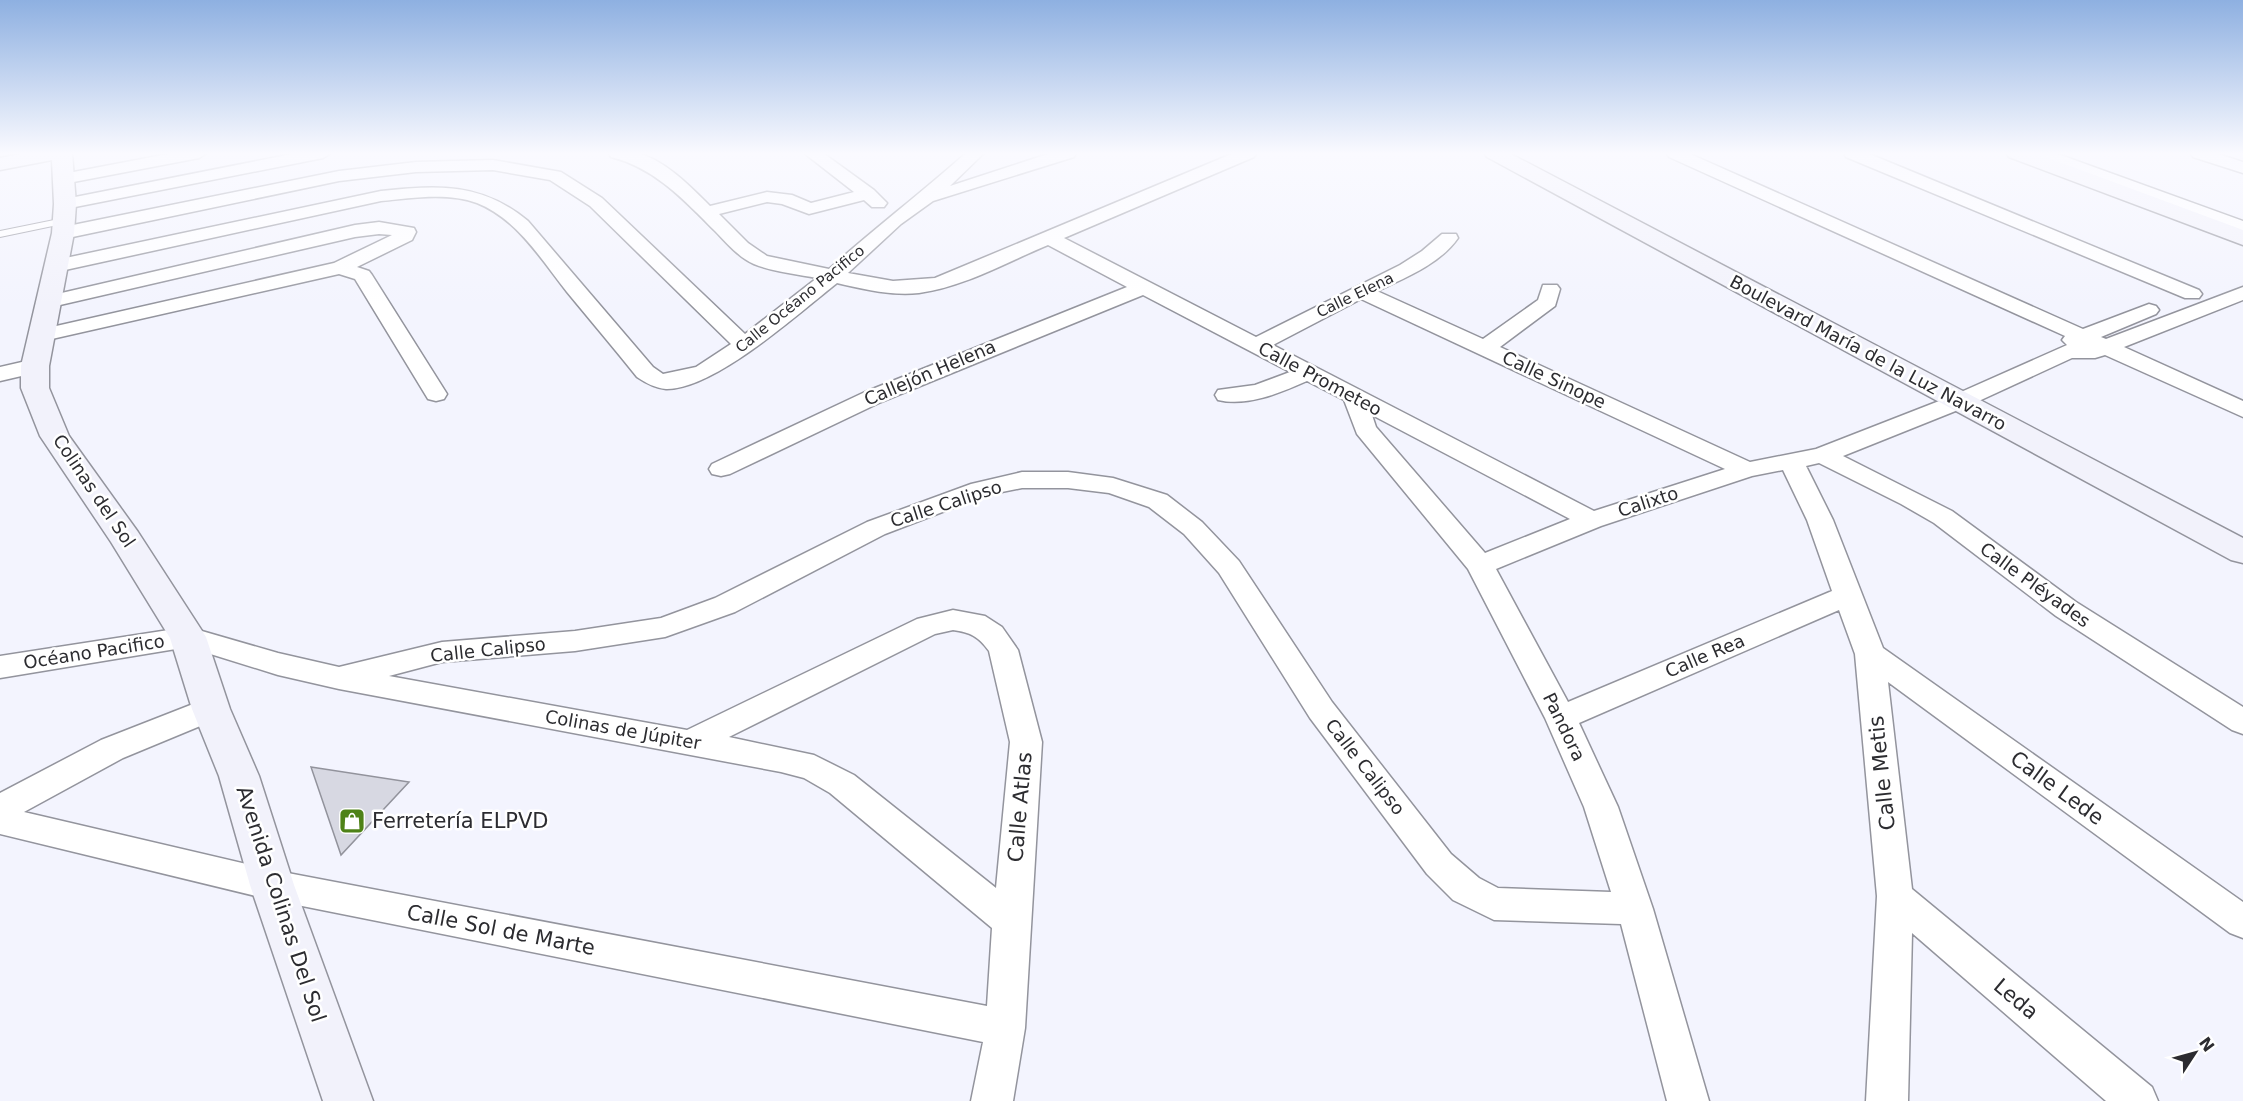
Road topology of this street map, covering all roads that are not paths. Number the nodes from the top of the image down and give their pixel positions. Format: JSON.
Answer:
{"nodes":[{"id":1,"x":42,"y":204,"type":"edge"},
{"id":2,"x":61,"y":204,"type":"edge"},
{"id":3,"x":209,"y":204,"type":"edge"},
{"id":4,"x":341,"y":204,"type":"edge"},
{"id":5,"x":494,"y":204,"type":"edge"},
{"id":6,"x":598,"y":204,"type":"edge"},
{"id":7,"x":696,"y":204,"type":"edge"},
{"id":8,"x":739,"y":204,"type":"edge"},
{"id":9,"x":797,"y":204,"type":"edge"},
{"id":10,"x":830,"y":204,"type":"edge"},
{"id":11,"x":879,"y":204,"type":"edge"},
{"id":12,"x":917,"y":204,"type":"edge"},
{"id":13,"x":1128,"y":204,"type":"edge"},
{"id":14,"x":1591,"y":204,"type":"edge"},
{"id":15,"x":1788,"y":204,"type":"edge"},
{"id":16,"x":1976,"y":204,"type":"edge"},
{"id":17,"x":2153,"y":204,"type":"edge"},
{"id":18,"x":2181,"y":204,"type":"edge"},
{"id":19,"x":706,"y":213,"type":"junction"},
{"id":20,"x":895,"y":220,"type":"junction"},
{"id":21,"x":2243,"y":227,"type":"edge"},
{"id":22,"x":0,"y":234,"type":"edge"},
{"id":23,"x":1049,"y":238,"type":"junction"},
{"id":24,"x":1449,"y":238,"type":"dead end"},
{"id":25,"x":2243,"y":238,"type":"edge"},
{"id":26,"x":165,"y":241,"type":"junction"},
{"id":27,"x":56,"y":266,"type":"junction"},
{"id":28,"x":340,"y":268,"type":"junction"},
{"id":29,"x":833,"y":276,"type":"junction"},
{"id":30,"x":2243,"y":278,"type":"edge"},
{"id":31,"x":1144,"y":287,"type":"junction"},
{"id":32,"x":1550,"y":289,"type":"dead end"},
{"id":33,"x":1361,"y":291,"type":"junction"},
{"id":34,"x":2243,"y":293,"type":"edge"},
{"id":35,"x":2192,"y":294,"type":"junction"},
{"id":36,"x":46,"y":302,"type":"junction"},
{"id":37,"x":2214,"y":303,"type":"junction"},
{"id":38,"x":2243,"y":315,"type":"edge"},
{"id":39,"x":43,"y":335,"type":"junction"},
{"id":40,"x":2080,"y":342,"type":"junction"},
{"id":41,"x":744,"y":345,"type":"junction"},
{"id":42,"x":1257,"y":345,"type":"junction"},
{"id":43,"x":1485,"y":348,"type":"junction"},
{"id":44,"x":35,"y":366,"type":"junction"},
{"id":45,"x":1308,"y":372,"type":"junction"},
{"id":46,"x":0,"y":374,"type":"edge"},
{"id":47,"x":436,"y":394,"type":"dead end"},
{"id":48,"x":1226,"y":395,"type":"dead end"},
{"id":49,"x":1354,"y":397,"type":"junction"},
{"id":50,"x":1960,"y":401,"type":"junction"},
{"id":51,"x":2243,"y":410,"type":"edge"},
{"id":52,"x":2243,"y":424,"type":"edge"},
{"id":53,"x":1806,"y":457,"type":"junction"},
{"id":54,"x":721,"y":469,"type":"dead end"},
{"id":55,"x":1747,"y":470,"type":"junction"},
{"id":56,"x":1592,"y":520,"type":"junction"},
{"id":57,"x":2243,"y":552,"type":"edge"},
{"id":58,"x":1480,"y":565,"type":"junction"},
{"id":59,"x":1848,"y":595,"type":"junction"},
{"id":60,"x":188,"y":637,"type":"junction"},
{"id":61,"x":1870,"y":654,"type":"junction"},
{"id":62,"x":0,"y":667,"type":"edge"},
{"id":63,"x":339,"y":678,"type":"junction"},
{"id":64,"x":211,"y":709,"type":"junction"},
{"id":65,"x":1561,"y":718,"type":"junction"},
{"id":66,"x":2243,"y":723,"type":"edge"},
{"id":67,"x":691,"y":742,"type":"junction"},
{"id":68,"x":0,"y":809,"type":"edge"},
{"id":69,"x":0,"y":820,"type":"edge"},
{"id":70,"x":272,"y":885,"type":"junction"},
{"id":71,"x":1895,"y":896,"type":"junction"},
{"id":72,"x":1635,"y":909,"type":"junction"},
{"id":73,"x":1011,"y":922,"type":"junction"},
{"id":74,"x":2243,"y":922,"type":"edge"},
{"id":75,"x":1005,"y":1028,"type":"junction"},
{"id":76,"x":348,"y":1101,"type":"edge"},
{"id":77,"x":993,"y":1101,"type":"edge"},
{"id":78,"x":1688,"y":1101,"type":"edge"},
{"id":79,"x":1887,"y":1101,"type":"edge"},
{"id":80,"x":2137,"y":1101,"type":"edge"}],
"edges":[{"from":1,"to":22,"type":"lane"},
{"from":2,"to":27,"type":"street","name":"Colinas del Sol"},
{"from":3,"to":26,"type":"street"},
{"from":4,"to":26,"type":"street","name":"Calle Océano Pacifico"},
{"from":5,"to":41,"type":"street","name":"Calle Océano Pacifico"},
{"from":6,"to":41,"type":"street"},
{"from":7,"to":19,"type":"street"},
{"from":8,"to":19,"type":"street"},
{"from":9,"to":10,"type":"street"},
{"from":11,"to":20,"type":"street"},
{"from":12,"to":20,"type":"street","name":"Calle Océano Pacifico"},
{"from":13,"to":23,"type":"street"},
{"from":14,"to":50,"type":"street","name":"Boulevard María de la Luz Navarro"},
{"from":15,"to":40,"type":"street"},
{"from":16,"to":35,"type":"street"},
{"from":17,"to":25,"type":"street"},
{"from":18,"to":21,"type":"street"},
{"from":19,"to":29,"type":"street"},
{"from":20,"to":29,"type":"street","name":"Calle Océano Pacifico"},
{"from":23,"to":29,"type":"street"},
{"from":23,"to":31,"type":"street","name":"Calle Prometeo"},
{"from":24,"to":33,"type":"street","name":"Calle Elena"},
{"from":26,"to":27,"type":"street","name":"Calle Océano Pacifico"},
{"from":27,"to":36,"type":"street","name":"Colinas del Sol"},
{"from":28,"to":36,"type":"street"},
{"from":28,"to":39,"type":"street"},
{"from":28,"to":47,"type":"street"},
{"from":29,"to":41,"type":"street","name":"Calle Océano Pacifico"},
{"from":30,"to":35,"type":"street"},
{"from":31,"to":42,"type":"street","name":"Calle Prometeo"},
{"from":31,"to":54,"type":"street","name":"Callejón Helena"},
{"from":32,"to":43,"type":"street"},
{"from":33,"to":42,"type":"street","name":"Calle Elena"},
{"from":33,"to":43,"type":"street","name":"Calle Sinope"},
{"from":34,"to":37,"type":"street"},
{"from":35,"to":40,"type":"street"},
{"from":36,"to":39,"type":"street","name":"Colinas del Sol"},
{"from":37,"to":38,"type":"street"},
{"from":37,"to":40,"type":"street"},
{"from":39,"to":44,"type":"street","name":"Colinas del Sol"},
{"from":40,"to":50,"type":"street","name":"Calixto"},
{"from":40,"to":51,"type":"street"},
{"from":40,"to":52,"type":"street"},
{"from":42,"to":45,"type":"street","name":"Calle Prometeo"},
{"from":43,"to":55,"type":"street","name":"Calle Sinope"},
{"from":44,"to":46,"type":"street"},
{"from":44,"to":60,"type":"street","name":"Colinas del Sol"},
{"from":45,"to":48,"type":"street"},
{"from":45,"to":49,"type":"street","name":"Calle Prometeo"},
{"from":49,"to":56,"type":"street","name":"Calle Prometeo"},
{"from":49,"to":58,"type":"street","name":"Pandora"},
{"from":50,"to":53,"type":"street","name":"Calixto"},
{"from":50,"to":57,"type":"street","name":"Boulevard María de la Luz Navarro"},
{"from":53,"to":55,"type":"street","name":"Calixto"},
{"from":53,"to":59,"type":"street","name":"Calle Metis"},
{"from":53,"to":66,"type":"street","name":"Calle Pléyades"},
{"from":55,"to":56,"type":"street","name":"Calixto"},
{"from":56,"to":58,"type":"street","name":"Calixto"},
{"from":58,"to":65,"type":"street","name":"Pandora"},
{"from":59,"to":61,"type":"street","name":"Calle Metis"},
{"from":59,"to":65,"type":"street","name":"Calle Rea"},
{"from":60,"to":62,"type":"street","name":"Océano Pacifico"},
{"from":60,"to":63,"type":"street","name":"Colinas de Júpiter"},
{"from":60,"to":64,"type":"street","name":"Colinas del Sol"},
{"from":61,"to":71,"type":"street","name":"Calle Metis"},
{"from":61,"to":74,"type":"street","name":"Calle Lede"},
{"from":63,"to":67,"type":"street","name":"Colinas de Júpiter"},
{"from":63,"to":72,"type":"street","name":"Calle Calipso"},
{"from":64,"to":68,"type":"street"},
{"from":64,"to":70,"type":"street","name":"Avenida Colinas Del Sol"},
{"from":65,"to":72,"type":"street","name":"Pandora"},
{"from":67,"to":73,"type":"street","name":"Colinas de Júpiter"},
{"from":67,"to":73,"type":"street","name":"Calle Atlas"},
{"from":69,"to":70,"type":"street","name":"Calle Sol de Marte"},
{"from":70,"to":75,"type":"street","name":"Calle Sol de Marte"},
{"from":70,"to":76,"type":"street","name":"Avenida Colinas Del Sol"},
{"from":71,"to":79,"type":"street","name":"Calle Metis"},
{"from":71,"to":80,"type":"street","name":"Leda"},
{"from":72,"to":78,"type":"street","name":"Pandora"},
{"from":73,"to":75,"type":"street","name":"Calle Atlas"},
{"from":75,"to":77,"type":"street","name":"Calle Atlas"}]}
